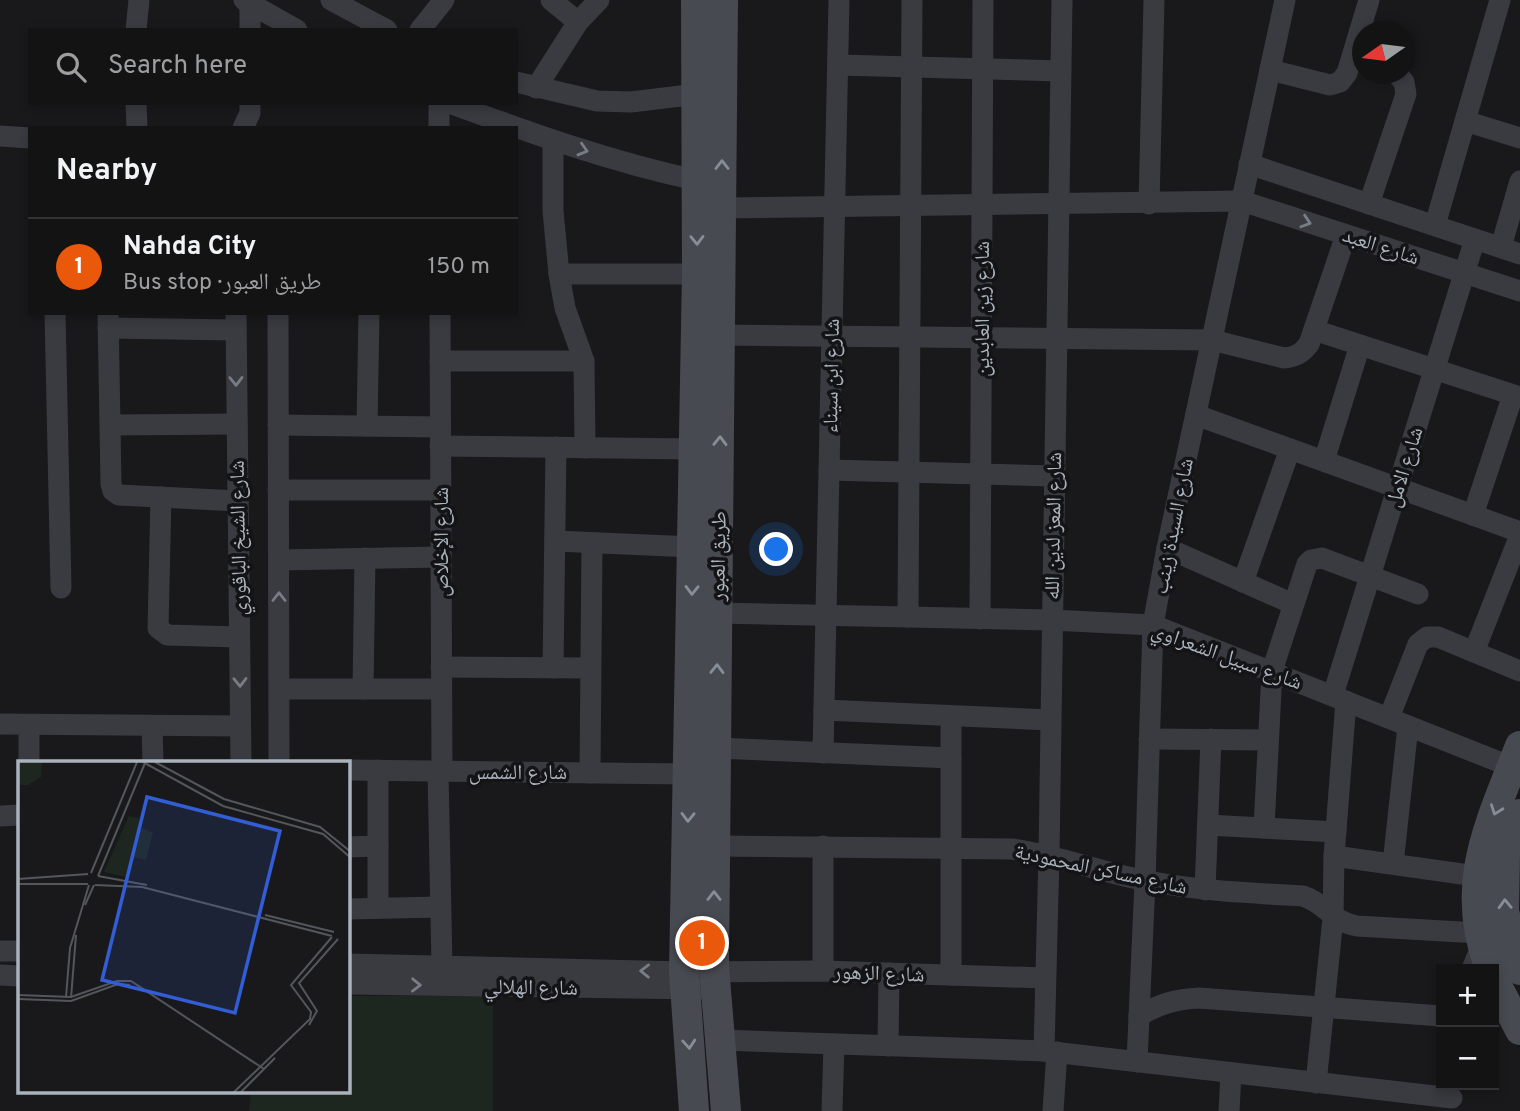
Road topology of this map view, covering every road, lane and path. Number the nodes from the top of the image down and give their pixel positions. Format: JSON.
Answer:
{"nodes":[{"id":1,"x":139,"y":0,"type":"edge"},
{"id":2,"x":333,"y":0,"type":"edge"},
{"id":3,"x":444,"y":0,"type":"edge"},
{"id":4,"x":551,"y":0,"type":"edge"},
{"id":5,"x":599,"y":0,"type":"edge"},
{"id":6,"x":696,"y":0,"type":"edge"},
{"id":7,"x":723,"y":0,"type":"edge"},
{"id":8,"x":839,"y":0,"type":"edge"},
{"id":9,"x":912,"y":0,"type":"edge"},
{"id":10,"x":983,"y":0,"type":"edge"},
{"id":11,"x":1062,"y":0,"type":"edge"},
{"id":12,"x":1154,"y":0,"type":"edge"},
{"id":13,"x":1285,"y":0,"type":"edge"},
{"id":14,"x":1369,"y":0,"type":"edge"},
{"id":15,"x":1500,"y":0,"type":"edge"},
{"id":16,"x":247,"y":2,"type":"edge"},
{"id":17,"x":1365,"y":21,"type":"edge"},
{"id":18,"x":578,"y":23,"type":"junction"},
{"id":19,"x":136,"y":28,"type":"edge"},
{"id":20,"x":250,"y":28,"type":"edge"},
{"id":21,"x":293,"y":28,"type":"edge"},
{"id":22,"x":383,"y":28,"type":"edge"},
{"id":23,"x":422,"y":28,"type":"edge"},
{"id":24,"x":838,"y":65,"type":"junction"},
{"id":25,"x":1352,"y":66,"type":"edge"},
{"id":26,"x":912,"y":67,"type":"junction"},
{"id":27,"x":983,"y":69,"type":"junction"},
{"id":28,"x":1270,"y":70,"type":"junction"},
{"id":29,"x":1061,"y":71,"type":"junction"},
{"id":30,"x":1405,"y":84,"type":"edge"},
{"id":31,"x":526,"y":85,"type":"edge"},
{"id":32,"x":697,"y":94,"type":"junction"},
{"id":33,"x":136,"y":105,"type":"edge"},
{"id":34,"x":439,"y":105,"type":"edge"},
{"id":35,"x":454,"y":105,"type":"edge"},
{"id":36,"x":1465,"y":121,"type":"junction"},
{"id":37,"x":136,"y":126,"type":"edge"},
{"id":38,"x":439,"y":126,"type":"edge"},
{"id":39,"x":511,"y":126,"type":"edge"},
{"id":40,"x":518,"y":128,"type":"edge"},
{"id":41,"x":0,"y":136,"type":"edge"},
{"id":42,"x":28,"y":138,"type":"edge"},
{"id":43,"x":1520,"y":138,"type":"edge"},
{"id":44,"x":552,"y":141,"type":"junction"},
{"id":45,"x":1249,"y":164,"type":"junction"},
{"id":46,"x":696,"y":180,"type":"junction"},
{"id":47,"x":1520,"y":181,"type":"edge"},
{"id":48,"x":1241,"y":201,"type":"junction"},
{"id":49,"x":1149,"y":204,"type":"junction"},
{"id":50,"x":1369,"y":204,"type":"junction"},
{"id":51,"x":982,"y":205,"type":"junction"},
{"id":52,"x":1058,"y":205,"type":"junction"},
{"id":53,"x":911,"y":206,"type":"junction"},
{"id":54,"x":835,"y":207,"type":"junction"},
{"id":55,"x":722,"y":208,"type":"junction"},
{"id":56,"x":1435,"y":225,"type":"junction"},
{"id":57,"x":1346,"y":235,"type":"junction"},
{"id":58,"x":1475,"y":239,"type":"junction"},
{"id":59,"x":1510,"y":250,"type":"edge"},
{"id":60,"x":1465,"y":273,"type":"junction"},
{"id":61,"x":558,"y":274,"type":"junction"},
{"id":62,"x":698,"y":274,"type":"junction"},
{"id":63,"x":1520,"y":291,"type":"edge"},
{"id":64,"x":55,"y":315,"type":"edge"},
{"id":65,"x":278,"y":315,"type":"edge"},
{"id":66,"x":369,"y":315,"type":"edge"},
{"id":67,"x":440,"y":315,"type":"edge"},
{"id":68,"x":108,"y":321,"type":"edge"},
{"id":69,"x":236,"y":322,"type":"edge"},
{"id":70,"x":1314,"y":330,"type":"junction"},
{"id":71,"x":721,"y":335,"type":"junction"},
{"id":72,"x":832,"y":336,"type":"junction"},
{"id":73,"x":910,"y":337,"type":"junction"},
{"id":74,"x":981,"y":338,"type":"junction"},
{"id":75,"x":1056,"y":338,"type":"junction"},
{"id":76,"x":1212,"y":340,"type":"junction"},
{"id":77,"x":1360,"y":345,"type":"junction"},
{"id":78,"x":440,"y":361,"type":"junction"},
{"id":79,"x":584,"y":361,"type":"junction"},
{"id":80,"x":1435,"y":368,"type":"junction"},
{"id":81,"x":1517,"y":396,"type":"edge"},
{"id":82,"x":1196,"y":415,"type":"junction"},
{"id":83,"x":237,"y":424,"type":"junction"},
{"id":84,"x":111,"y":425,"type":"junction"},
{"id":85,"x":278,"y":425,"type":"junction"},
{"id":86,"x":367,"y":426,"type":"junction"},
{"id":87,"x":440,"y":437,"type":"junction"},
{"id":88,"x":556,"y":447,"type":"junction"},
{"id":89,"x":584,"y":448,"type":"junction"},
{"id":90,"x":694,"y":449,"type":"junction"},
{"id":91,"x":1290,"y":449,"type":"junction"},
{"id":92,"x":1324,"y":461,"type":"junction"},
{"id":93,"x":829,"y":470,"type":"junction"},
{"id":94,"x":909,"y":472,"type":"junction"},
{"id":95,"x":981,"y":474,"type":"junction"},
{"id":96,"x":1054,"y":476,"type":"junction"},
{"id":97,"x":1398,"y":488,"type":"junction"},
{"id":98,"x":278,"y":490,"type":"junction"},
{"id":99,"x":441,"y":490,"type":"junction"},
{"id":100,"x":161,"y":497,"type":"junction"},
{"id":101,"x":238,"y":501,"type":"junction"},
{"id":102,"x":1473,"y":515,"type":"junction"},
{"id":103,"x":1520,"y":533,"type":"edge"},
{"id":104,"x":555,"y":541,"type":"junction"},
{"id":105,"x":592,"y":543,"type":"junction"},
{"id":106,"x":693,"y":547,"type":"junction"},
{"id":107,"x":1167,"y":548,"type":"junction"},
{"id":108,"x":441,"y":557,"type":"junction"},
{"id":109,"x":365,"y":558,"type":"junction"},
{"id":110,"x":279,"y":560,"type":"junction"},
{"id":111,"x":1370,"y":576,"type":"junction"},
{"id":112,"x":1243,"y":582,"type":"junction"},
{"id":113,"x":61,"y":588,"type":"dead end"},
{"id":114,"x":1418,"y":594,"type":"dead end"},
{"id":115,"x":1293,"y":604,"type":"junction"},
{"id":116,"x":718,"y":613,"type":"junction"},
{"id":117,"x":826,"y":615,"type":"junction"},
{"id":118,"x":908,"y":617,"type":"junction"},
{"id":119,"x":980,"y":619,"type":"junction"},
{"id":120,"x":1051,"y":620,"type":"junction"},
{"id":121,"x":1153,"y":625,"type":"junction"},
{"id":122,"x":239,"y":637,"type":"junction"},
{"id":123,"x":1475,"y":652,"type":"junction"},
{"id":124,"x":553,"y":668,"type":"junction"},
{"id":125,"x":590,"y":668,"type":"junction"},
{"id":126,"x":1272,"y":671,"type":"junction"},
{"id":127,"x":1520,"y":671,"type":"edge"},
{"id":128,"x":441,"y":678,"type":"junction"},
{"id":129,"x":280,"y":689,"type":"junction"},
{"id":130,"x":363,"y":689,"type":"junction"},
{"id":131,"x":1339,"y":698,"type":"junction"},
{"id":132,"x":824,"y":710,"type":"junction"},
{"id":133,"x":951,"y":716,"type":"junction"},
{"id":134,"x":1049,"y":720,"type":"junction"},
{"id":135,"x":1398,"y":722,"type":"junction"},
{"id":136,"x":0,"y":724,"type":"edge"},
{"id":137,"x":29,"y":725,"type":"junction"},
{"id":138,"x":152,"y":726,"type":"junction"},
{"id":139,"x":240,"y":726,"type":"junction"},
{"id":140,"x":1149,"y":738,"type":"junction"},
{"id":141,"x":1211,"y":739,"type":"junction"},
{"id":142,"x":1268,"y":740,"type":"junction"},
{"id":143,"x":716,"y":748,"type":"junction"},
{"id":144,"x":824,"y":753,"type":"junction"},
{"id":145,"x":1516,"y":756,"type":"edge"},
{"id":146,"x":951,"y":758,"type":"junction"},
{"id":147,"x":29,"y":761,"type":"edge"},
{"id":148,"x":153,"y":761,"type":"edge"},
{"id":149,"x":241,"y":761,"type":"edge"},
{"id":150,"x":279,"y":761,"type":"edge"},
{"id":151,"x":350,"y":770,"type":"edge"},
{"id":152,"x":378,"y":771,"type":"junction"},
{"id":153,"x":440,"y":771,"type":"junction"},
{"id":154,"x":590,"y":773,"type":"junction"},
{"id":155,"x":689,"y":774,"type":"junction"},
{"id":156,"x":1520,"y":814,"type":"edge"},
{"id":157,"x":18,"y":815,"type":"edge"},
{"id":158,"x":0,"y":816,"type":"edge"},
{"id":159,"x":1208,"y":825,"type":"junction"},
{"id":160,"x":1264,"y":828,"type":"junction"},
{"id":161,"x":1336,"y":832,"type":"junction"},
{"id":162,"x":350,"y":846,"type":"edge"},
{"id":163,"x":378,"y":846,"type":"junction"},
{"id":164,"x":715,"y":846,"type":"junction"},
{"id":165,"x":822,"y":846,"type":"junction"},
{"id":166,"x":951,"y":847,"type":"junction"},
{"id":167,"x":1049,"y":855,"type":"junction"},
{"id":168,"x":1334,"y":856,"type":"junction"},
{"id":169,"x":1393,"y":864,"type":"junction"},
{"id":170,"x":1476,"y":876,"type":"junction"},
{"id":171,"x":1145,"y":881,"type":"junction"},
{"id":172,"x":1205,"y":890,"type":"junction"},
{"id":173,"x":440,"y":907,"type":"junction"},
{"id":174,"x":378,"y":908,"type":"junction"},
{"id":175,"x":350,"y":909,"type":"edge"},
{"id":176,"x":1333,"y":918,"type":"junction"},
{"id":177,"x":0,"y":951,"type":"edge"},
{"id":178,"x":18,"y":951,"type":"edge"},
{"id":179,"x":1480,"y":954,"type":"edge"},
{"id":180,"x":350,"y":964,"type":"edge"},
{"id":181,"x":442,"y":966,"type":"junction"},
{"id":182,"x":1520,"y":970,"type":"edge"},
{"id":183,"x":823,"y":971,"type":"junction"},
{"id":184,"x":889,"y":973,"type":"junction"},
{"id":185,"x":0,"y":975,"type":"edge"},
{"id":186,"x":951,"y":975,"type":"junction"},
{"id":187,"x":18,"y":976,"type":"edge"},
{"id":188,"x":1045,"y":978,"type":"junction"},
{"id":189,"x":685,"y":980,"type":"junction"},
{"id":190,"x":714,"y":981,"type":"junction"},
{"id":191,"x":350,"y":984,"type":"edge"},
{"id":192,"x":1499,"y":990,"type":"edge"},
{"id":193,"x":1322,"y":1007,"type":"junction"},
{"id":194,"x":1139,"y":1016,"type":"junction"},
{"id":195,"x":1436,"y":1016,"type":"edge"},
{"id":196,"x":1520,"y":1030,"type":"edge"},
{"id":197,"x":720,"y":1040,"type":"junction"},
{"id":198,"x":834,"y":1044,"type":"junction"},
{"id":199,"x":888,"y":1046,"type":"junction"},
{"id":200,"x":1050,"y":1052,"type":"junction"},
{"id":201,"x":1137,"y":1062,"type":"junction"},
{"id":202,"x":1231,"y":1073,"type":"junction"},
{"id":203,"x":1316,"y":1083,"type":"junction"},
{"id":204,"x":1452,"y":1098,"type":"edge"},
{"id":205,"x":694,"y":1111,"type":"edge"},
{"id":206,"x":726,"y":1111,"type":"edge"},
{"id":207,"x":832,"y":1111,"type":"edge"},
{"id":208,"x":1053,"y":1111,"type":"edge"},
{"id":209,"x":1230,"y":1111,"type":"edge"}],
"edges":[{"from":1,"to":19,"type":"street"},
{"from":2,"to":22,"type":"street"},
{"from":3,"to":23,"type":"street"},
{"from":4,"to":18,"type":"street"},
{"from":5,"to":18,"type":"street"},
{"from":6,"to":32,"type":"street","name":"طريق العبور"},
{"from":55,"to":7,"type":"street","name":"طريق العبور","one_way":true},
{"from":8,"to":24,"type":"street","name":"شارع ابن سيناء"},
{"from":9,"to":26,"type":"street"},
{"from":10,"to":27,"type":"street","name":"شارع زين العابدين"},
{"from":11,"to":29,"type":"street","name":"شارع المعز لدين الله"},
{"from":12,"to":49,"type":"street"},
{"from":13,"to":28,"type":"street","name":"شارع السيدة زينب"},
{"from":14,"to":17,"type":"street"},
{"from":15,"to":36,"type":"street"},
{"from":16,"to":20,"type":"street"},
{"from":16,"to":21,"type":"street"},
{"from":18,"to":31,"type":"street"},
{"from":24,"to":26,"type":"street"},
{"from":24,"to":54,"type":"street","name":"شارع ابن سيناء"},
{"from":25,"to":28,"type":"street"},
{"from":26,"to":27,"type":"street"},
{"from":26,"to":53,"type":"street"},
{"from":27,"to":29,"type":"street"},
{"from":27,"to":51,"type":"street","name":"شارع زين العابدين"},
{"from":28,"to":45,"type":"street","name":"شارع السيدة زينب"},
{"from":29,"to":52,"type":"street","name":"شارع المعز لدين الله"},
{"from":30,"to":50,"type":"street"},
{"from":31,"to":32,"type":"street"},
{"from":32,"to":46,"type":"street","name":"طريق العبور"},
{"from":33,"to":37,"type":"street"},
{"from":34,"to":38,"type":"street"},
{"from":35,"to":39,"type":"street"},
{"from":36,"to":43,"type":"street"},
{"from":36,"to":56,"type":"street"},
{"from":40,"to":44,"type":"street"},
{"from":41,"to":42,"type":"street"},
{"from":44,"to":46,"type":"street","one_way":true},
{"from":44,"to":61,"type":"street"},
{"from":45,"to":48,"type":"street","name":"شارع السيدة زينب"},
{"from":45,"to":50,"type":"street","name":"شارع العبد"},
{"from":46,"to":62,"type":"street","name":"طريق العبور","one_way":true},
{"from":47,"to":59,"type":"street"},
{"from":48,"to":49,"type":"street","name":"شارع العبد"},
{"from":48,"to":57,"type":"street","name":"شارع العبد","one_way":true},
{"from":48,"to":76,"type":"street","name":"شارع السيدة زينب"},
{"from":49,"to":52,"type":"street","name":"شارع العبد"},
{"from":50,"to":56,"type":"street","name":"شارع العبد"},
{"from":51,"to":52,"type":"street","name":"شارع العبد"},
{"from":51,"to":53,"type":"street","name":"شارع العبد"},
{"from":51,"to":74,"type":"street","name":"شارع زين العابدين"},
{"from":52,"to":75,"type":"street","name":"شارع المعز لدين الله"},
{"from":53,"to":54,"type":"street","name":"شارع العبد"},
{"from":53,"to":73,"type":"street"},
{"from":54,"to":55,"type":"street","name":"شارع العبد"},
{"from":54,"to":72,"type":"street","name":"شارع ابن سيناء"},
{"from":55,"to":71,"type":"street","name":"طريق العبور"},
{"from":56,"to":58,"type":"street","name":"شارع العبد"},
{"from":57,"to":60,"type":"street","name":"شارع العبد"},
{"from":57,"to":70,"type":"street"},
{"from":58,"to":59,"type":"street","name":"شارع العبد"},
{"from":58,"to":60,"type":"street","name":"شارع الامل"},
{"from":60,"to":63,"type":"street","name":"شارع العبد"},
{"from":60,"to":80,"type":"street","name":"شارع الامل"},
{"from":61,"to":62,"type":"street"},
{"from":61,"to":79,"type":"street"},
{"from":62,"to":90,"type":"street","name":"طريق العبور"},
{"from":64,"to":113,"type":"street"},
{"from":65,"to":85,"type":"street","name":"شارع الشيخ الباقوري"},
{"from":66,"to":86,"type":"street"},
{"from":67,"to":78,"type":"street","name":"شارع الإخلاص"},
{"from":68,"to":69,"type":"street"},
{"from":68,"to":84,"type":"street"},
{"from":69,"to":83,"type":"street","name":"شارع الشيخ الباقوري","one_way":true},
{"from":70,"to":76,"type":"street"},
{"from":70,"to":77,"type":"street"},
{"from":71,"to":72,"type":"street"},
{"from":116,"to":71,"type":"street","name":"طريق العبور","one_way":true},
{"from":72,"to":73,"type":"street"},
{"from":72,"to":93,"type":"street","name":"شارع ابن سيناء"},
{"from":73,"to":74,"type":"street"},
{"from":73,"to":94,"type":"street"},
{"from":74,"to":75,"type":"street"},
{"from":74,"to":95,"type":"street","name":"شارع زين العابدين"},
{"from":75,"to":76,"type":"street"},
{"from":75,"to":96,"type":"street","name":"شارع المعز لدين الله"},
{"from":76,"to":82,"type":"street","name":"شارع السيدة زينب"},
{"from":77,"to":80,"type":"street"},
{"from":77,"to":92,"type":"street"},
{"from":78,"to":79,"type":"street"},
{"from":78,"to":87,"type":"street","name":"شارع الإخلاص"},
{"from":79,"to":89,"type":"street"},
{"from":80,"to":81,"type":"street"},
{"from":80,"to":97,"type":"street","name":"شارع الامل"},
{"from":81,"to":102,"type":"street"},
{"from":82,"to":91,"type":"street"},
{"from":82,"to":107,"type":"street","name":"شارع السيدة زينب"},
{"from":83,"to":84,"type":"street"},
{"from":83,"to":101,"type":"street","name":"شارع الشيخ الباقوري"},
{"from":84,"to":100,"type":"street"},
{"from":85,"to":86,"type":"street"},
{"from":85,"to":98,"type":"street","name":"شارع الشيخ الباقوري"},
{"from":86,"to":87,"type":"street"},
{"from":87,"to":88,"type":"street"},
{"from":87,"to":99,"type":"street","name":"شارع الإخلاص"},
{"from":88,"to":89,"type":"street"},
{"from":88,"to":104,"type":"street"},
{"from":89,"to":90,"type":"street"},
{"from":90,"to":106,"type":"street","name":"طريق العبور"},
{"from":91,"to":92,"type":"street"},
{"from":91,"to":112,"type":"street"},
{"from":92,"to":97,"type":"street"},
{"from":93,"to":94,"type":"street"},
{"from":93,"to":117,"type":"street","name":"شارع ابن سيناء"},
{"from":94,"to":95,"type":"street"},
{"from":94,"to":118,"type":"street"},
{"from":95,"to":96,"type":"street"},
{"from":95,"to":119,"type":"street","name":"شارع زين العابدين"},
{"from":96,"to":120,"type":"street","name":"شارع المعز لدين الله"},
{"from":97,"to":102,"type":"street"},
{"from":97,"to":111,"type":"street","name":"شارع الامل"},
{"from":98,"to":99,"type":"street"},
{"from":98,"to":110,"type":"street","name":"شارع الشيخ الباقوري"},
{"from":99,"to":108,"type":"street","name":"شارع الإخلاص"},
{"from":100,"to":101,"type":"street"},
{"from":100,"to":122,"type":"street"},
{"from":101,"to":122,"type":"street","name":"شارع الشيخ الباقوري"},
{"from":102,"to":103,"type":"street"},
{"from":103,"to":123,"type":"street"},
{"from":104,"to":105,"type":"street"},
{"from":104,"to":124,"type":"street"},
{"from":105,"to":106,"type":"street"},
{"from":105,"to":125,"type":"street"},
{"from":106,"to":155,"type":"street","name":"طريق العبور","one_way":true},
{"from":107,"to":112,"type":"street"},
{"from":107,"to":121,"type":"street","name":"شارع السيدة زينب"},
{"from":108,"to":109,"type":"street"},
{"from":108,"to":128,"type":"street","name":"شارع الإخلاص"},
{"from":109,"to":110,"type":"street"},
{"from":109,"to":130,"type":"street"},
{"from":129,"to":110,"type":"street","name":"شارع الشيخ الباقوري","one_way":true},
{"from":111,"to":114,"type":"street"},
{"from":111,"to":115,"type":"street"},
{"from":111,"to":131,"type":"street","name":"شارع الامل"},
{"from":112,"to":115,"type":"street"},
{"from":115,"to":126,"type":"street"},
{"from":116,"to":117,"type":"street","name":"شارع سبيل الشعراوي"},
{"from":143,"to":116,"type":"street","name":"طريق العبور","one_way":true},
{"from":117,"to":118,"type":"street","name":"شارع سبيل الشعراوي"},
{"from":117,"to":132,"type":"street","name":"شارع ابن سيناء"},
{"from":118,"to":119,"type":"street","name":"شارع سبيل الشعراوي"},
{"from":119,"to":120,"type":"street","name":"شارع سبيل الشعراوي"},
{"from":120,"to":121,"type":"street","name":"شارع سبيل الشعراوي"},
{"from":120,"to":134,"type":"street","name":"شارع المعز لدين الله"},
{"from":121,"to":126,"type":"street","name":"شارع سبيل الشعراوي"},
{"from":121,"to":140,"type":"street","name":"شارع السيدة زينب"},
{"from":122,"to":139,"type":"street","name":"شارع الشيخ الباقوري","one_way":true},
{"from":123,"to":127,"type":"street"},
{"from":123,"to":135,"type":"street"},
{"from":124,"to":125,"type":"street"},
{"from":124,"to":128,"type":"street"},
{"from":125,"to":154,"type":"street"},
{"from":126,"to":131,"type":"street","name":"شارع سبيل الشعراوي"},
{"from":126,"to":142,"type":"street"},
{"from":128,"to":130,"type":"street"},
{"from":128,"to":153,"type":"street","name":"شارع الإخلاص"},
{"from":129,"to":130,"type":"street"},
{"from":129,"to":150,"type":"street","name":"شارع الشيخ الباقوري"},
{"from":131,"to":135,"type":"street","name":"شارع سبيل الشعراوي"},
{"from":131,"to":161,"type":"street","name":"شارع الامل"},
{"from":132,"to":133,"type":"street"},
{"from":132,"to":144,"type":"street","name":"شارع ابن سيناء"},
{"from":133,"to":134,"type":"street"},
{"from":133,"to":146,"type":"street"},
{"from":134,"to":167,"type":"street","name":"شارع المعز لدين الله"},
{"from":135,"to":145,"type":"street","name":"شارع سبيل الشعراوي"},
{"from":135,"to":169,"type":"street"},
{"from":136,"to":137,"type":"street"},
{"from":137,"to":138,"type":"street"},
{"from":137,"to":147,"type":"street"},
{"from":138,"to":139,"type":"street"},
{"from":138,"to":148,"type":"street"},
{"from":139,"to":149,"type":"street","name":"شارع الشيخ الباقوري"},
{"from":140,"to":141,"type":"street"},
{"from":140,"to":171,"type":"street","name":"شارع السيدة زينب"},
{"from":141,"to":142,"type":"street"},
{"from":141,"to":159,"type":"street"},
{"from":142,"to":160,"type":"street"},
{"from":143,"to":144,"type":"street"},
{"from":143,"to":164,"type":"street","name":"طريق العبور"},
{"from":144,"to":146,"type":"street"},
{"from":145,"to":170,"type":"street","one_way":true},
{"from":146,"to":166,"type":"street"},
{"from":151,"to":152,"type":"street","name":"شارع الشمس"},
{"from":152,"to":153,"type":"street","name":"شارع الشمس"},
{"from":152,"to":163,"type":"street"},
{"from":153,"to":154,"type":"street","name":"شارع الشمس"},
{"from":153,"to":173,"type":"street","name":"شارع الإخلاص"},
{"from":154,"to":155,"type":"street","name":"شارع الشمس"},
{"from":155,"to":189,"type":"street","name":"طريق العبور","one_way":true},
{"from":182,"to":156,"type":"street","one_way":true},
{"from":157,"to":158,"type":"street"},
{"from":159,"to":160,"type":"street"},
{"from":159,"to":172,"type":"street"},
{"from":160,"to":161,"type":"street"},
{"from":161,"to":168,"type":"street","name":"شارع الامل"},
{"from":162,"to":163,"type":"street"},
{"from":163,"to":174,"type":"street"},
{"from":164,"to":165,"type":"street","name":"شارع مساكن المحمودية"},
{"from":190,"to":164,"type":"street","name":"طريق العبور","one_way":true},
{"from":165,"to":166,"type":"street","name":"شارع مساكن المحمودية"},
{"from":165,"to":183,"type":"street"},
{"from":166,"to":167,"type":"street","name":"شارع مساكن المحمودية"},
{"from":166,"to":186,"type":"street"},
{"from":167,"to":171,"type":"street","name":"شارع مساكن المحمودية"},
{"from":167,"to":188,"type":"street","name":"شارع المعز لدين الله"},
{"from":168,"to":169,"type":"street"},
{"from":168,"to":176,"type":"street","name":"شارع الامل"},
{"from":169,"to":170,"type":"street"},
{"from":170,"to":179,"type":"street"},
{"from":171,"to":172,"type":"street","name":"شارع مساكن المحمودية"},
{"from":171,"to":194,"type":"street","name":"شارع السيدة زينب"},
{"from":172,"to":176,"type":"street","name":"شارع مساكن المحمودية"},
{"from":173,"to":174,"type":"street"},
{"from":173,"to":181,"type":"street","name":"شارع الإخلاص"},
{"from":174,"to":175,"type":"street"},
{"from":176,"to":179,"type":"street","name":"شارع مساكن المحمودية"},
{"from":176,"to":193,"type":"street","name":"شارع الامل"},
{"from":177,"to":178,"type":"street"},
{"from":180,"to":181,"type":"street","name":"شارع الهلالي"},
{"from":189,"to":181,"type":"street","name":"شارع الهلالي","one_way":true},
{"from":183,"to":184,"type":"street","name":"شارع الزهور"},
{"from":183,"to":190,"type":"street","name":"شارع الزهور"},
{"from":184,"to":186,"type":"street","name":"شارع الزهور"},
{"from":184,"to":199,"type":"street"},
{"from":185,"to":187,"type":"street"},
{"from":186,"to":188,"type":"street","name":"شارع الزهور"},
{"from":188,"to":200,"type":"street","name":"شارع المعز لدين الله"},
{"from":189,"to":190,"type":"street","name":"شارع الهلالي"},
{"from":191,"to":189,"type":"street","name":"شارع الهلالي","one_way":true},
{"from":189,"to":205,"type":"street","name":"طريق العبور","one_way":true},
{"from":190,"to":197,"type":"street","name":"طريق العبور"},
{"from":192,"to":196,"type":"street"},
{"from":193,"to":194,"type":"street"},
{"from":193,"to":195,"type":"street"},
{"from":193,"to":203,"type":"street","name":"شارع الامل"},
{"from":194,"to":201,"type":"street","name":"شارع السيدة زينب"},
{"from":197,"to":198,"type":"street"},
{"from":197,"to":206,"type":"street","name":"طريق العبور"},
{"from":198,"to":199,"type":"street"},
{"from":198,"to":207,"type":"street"},
{"from":199,"to":200,"type":"street"},
{"from":200,"to":201,"type":"street"},
{"from":200,"to":208,"type":"street","name":"شارع المعز لدين الله"},
{"from":201,"to":202,"type":"street"},
{"from":202,"to":203,"type":"street"},
{"from":202,"to":209,"type":"street"},
{"from":203,"to":204,"type":"street"}]}
